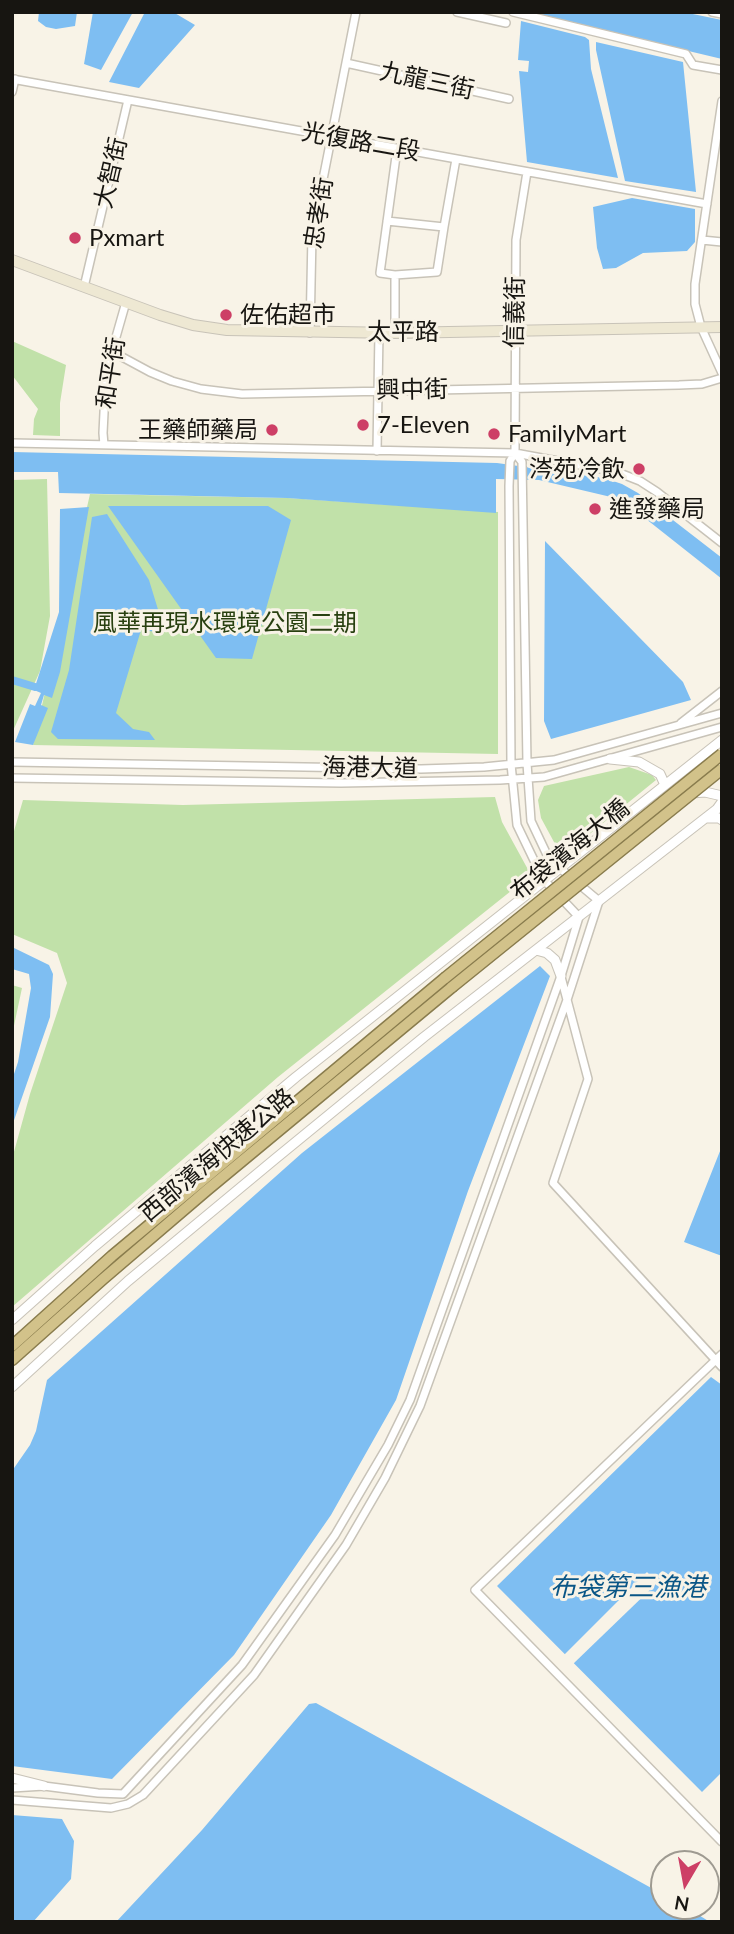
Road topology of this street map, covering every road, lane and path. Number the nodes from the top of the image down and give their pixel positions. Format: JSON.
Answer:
{"nodes":[{"id":1,"x":356,"y":12,"type":"edge"},
{"id":2,"x":457,"y":12,"type":"edge"},
{"id":3,"x":513,"y":12,"type":"edge"},
{"id":4,"x":712,"y":12,"type":"edge"},
{"id":5,"x":722,"y":14,"type":"edge"},
{"id":6,"x":506,"y":23,"type":"dead end"},
{"id":7,"x":346,"y":63,"type":"junction"},
{"id":8,"x":722,"y":70,"type":"edge"},
{"id":9,"x":14,"y":79,"type":"edge"},
{"id":10,"x":12,"y":92,"type":"edge"},
{"id":11,"x":509,"y":99,"type":"dead end"},
{"id":12,"x":128,"y":100,"type":"junction"},
{"id":13,"x":722,"y":101,"type":"edge"},
{"id":14,"x":331,"y":138,"type":"junction"},
{"id":15,"x":397,"y":149,"type":"junction"},
{"id":16,"x":713,"y":155,"type":"junction"},
{"id":17,"x":722,"y":157,"type":"edge"},
{"id":18,"x":456,"y":159,"type":"junction"},
{"id":19,"x":527,"y":172,"type":"junction"},
{"id":20,"x":707,"y":204,"type":"junction"},
{"id":21,"x":387,"y":221,"type":"junction"},
{"id":22,"x":444,"y":227,"type":"junction"},
{"id":23,"x":702,"y":240,"type":"junction"},
{"id":24,"x":722,"y":242,"type":"edge"},
{"id":25,"x":12,"y":260,"type":"edge"},
{"id":26,"x":396,"y":275,"type":"junction"},
{"id":27,"x":84,"y":287,"type":"junction"},
{"id":28,"x":126,"y":302,"type":"junction"},
{"id":29,"x":701,"y":327,"type":"junction"},
{"id":30,"x":722,"y":327,"type":"edge"},
{"id":31,"x":379,"y":332,"type":"junction"},
{"id":32,"x":515,"y":332,"type":"junction"},
{"id":33,"x":310,"y":333,"type":"junction"},
{"id":34,"x":396,"y":333,"type":"junction"},
{"id":35,"x":111,"y":351,"type":"junction"},
{"id":36,"x":722,"y":375,"type":"edge"},
{"id":37,"x":514,"y":388,"type":"junction"},
{"id":38,"x":377,"y":391,"type":"junction"},
{"id":39,"x":12,"y":443,"type":"edge"},
{"id":40,"x":104,"y":445,"type":"junction"},
{"id":41,"x":377,"y":450,"type":"junction"},
{"id":42,"x":515,"y":453,"type":"junction"},
{"id":43,"x":722,"y":543,"type":"edge"},
{"id":44,"x":722,"y":691,"type":"edge"},
{"id":45,"x":722,"y":713,"type":"edge"},
{"id":46,"x":676,"y":726,"type":"junction"},
{"id":47,"x":722,"y":727,"type":"edge"},
{"id":48,"x":722,"y":740,"type":"edge"},
{"id":49,"x":722,"y":754,"type":"edge"},
{"id":50,"x":610,"y":759,"type":"junction"},
{"id":51,"x":12,"y":762,"type":"edge"},
{"id":52,"x":527,"y":762,"type":"junction"},
{"id":53,"x":511,"y":764,"type":"junction"},
{"id":54,"x":722,"y":769,"type":"edge"},
{"id":55,"x":12,"y":778,"type":"edge"},
{"id":56,"x":528,"y":778,"type":"junction"},
{"id":57,"x":512,"y":779,"type":"junction"},
{"id":58,"x":666,"y":785,"type":"junction"},
{"id":59,"x":722,"y":796,"type":"edge"},
{"id":60,"x":648,"y":799,"type":"junction"},
{"id":61,"x":722,"y":802,"type":"edge"},
{"id":62,"x":707,"y":817,"type":"junction"},
{"id":63,"x":722,"y":820,"type":"edge"},
{"id":64,"x":558,"y":869,"type":"junction"},
{"id":65,"x":543,"y":879,"type":"junction"},
{"id":66,"x":599,"y":901,"type":"junction"},
{"id":67,"x":579,"y":917,"type":"junction"},
{"id":68,"x":536,"y":950,"type":"junction"},
{"id":69,"x":561,"y":976,"type":"junction"},
{"id":70,"x":449,"y":983,"type":"junction"},
{"id":71,"x":566,"y":1000,"type":"junction"},
{"id":72,"x":41,"y":1318,"type":"junction"},
{"id":73,"x":12,"y":1320,"type":"edge"},
{"id":74,"x":12,"y":1340,"type":"edge"},
{"id":75,"x":12,"y":1346,"type":"edge"},
{"id":76,"x":12,"y":1360,"type":"edge"},
{"id":77,"x":720,"y":1360,"type":"edge"},
{"id":78,"x":12,"y":1387,"type":"edge"},
{"id":79,"x":12,"y":1778,"type":"edge"},
{"id":80,"x":44,"y":1786,"type":"junction"},
{"id":81,"x":12,"y":1788,"type":"edge"},
{"id":82,"x":12,"y":1800,"type":"edge"},
{"id":83,"x":722,"y":1842,"type":"edge"}],
"edges":[{"from":1,"to":7,"type":"street","name":"忠孝街"},
{"from":2,"to":6,"type":"street"},
{"from":3,"to":8,"type":"street"},
{"from":4,"to":5,"type":"street"},
{"from":7,"to":11,"type":"street","name":"九龍三街"},
{"from":7,"to":14,"type":"street","name":"忠孝街"},
{"from":9,"to":10,"type":"street"},
{"from":9,"to":12,"type":"street","name":"光復路二段"},
{"from":12,"to":14,"type":"street","name":"光復路二段"},
{"from":12,"to":27,"type":"street","name":"大智街"},
{"from":13,"to":16,"type":"street"},
{"from":14,"to":15,"type":"street","name":"光復路二段"},
{"from":14,"to":33,"type":"street","name":"忠孝街"},
{"from":15,"to":18,"type":"street","name":"光復路二段"},
{"from":15,"to":21,"type":"street"},
{"from":16,"to":17,"type":"street"},
{"from":16,"to":20,"type":"street"},
{"from":18,"to":19,"type":"street","name":"光復路二段"},
{"from":18,"to":22,"type":"street"},
{"from":19,"to":20,"type":"street","name":"光復路二段"},
{"from":19,"to":32,"type":"street","name":"信義街"},
{"from":20,"to":23,"type":"street"},
{"from":21,"to":22,"type":"street"},
{"from":21,"to":26,"type":"street"},
{"from":22,"to":26,"type":"street"},
{"from":23,"to":24,"type":"street"},
{"from":23,"to":29,"type":"street"},
{"from":25,"to":27,"type":"main road","name":"太平路"},
{"from":26,"to":34,"type":"street"},
{"from":27,"to":28,"type":"main road","name":"太平路"},
{"from":28,"to":33,"type":"main road","name":"太平路"},
{"from":28,"to":35,"type":"street","name":"和平街"},
{"from":29,"to":30,"type":"main road","name":"太平路"},
{"from":29,"to":32,"type":"main road","name":"太平路"},
{"from":29,"to":36,"type":"street"},
{"from":31,"to":33,"type":"main road","name":"太平路"},
{"from":31,"to":34,"type":"main road","name":"太平路"},
{"from":31,"to":38,"type":"street"},
{"from":32,"to":34,"type":"main road","name":"太平路"},
{"from":32,"to":37,"type":"street","name":"信義街"},
{"from":35,"to":38,"type":"street","name":"興中街"},
{"from":35,"to":40,"type":"street","name":"和平街"},
{"from":36,"to":37,"type":"street","name":"興中街"},
{"from":37,"to":38,"type":"street","name":"興中街"},
{"from":37,"to":42,"type":"street","name":"信義街"},
{"from":38,"to":41,"type":"street"},
{"from":39,"to":40,"type":"street"},
{"from":40,"to":41,"type":"street"},
{"from":41,"to":42,"type":"street"},
{"from":42,"to":43,"type":"street"},
{"from":42,"to":52,"type":"street"},
{"from":42,"to":53,"type":"street"},
{"from":44,"to":46,"type":"street"},
{"from":45,"to":46,"type":"street","name":"海港大道"},
{"from":46,"to":52,"type":"street","name":"海港大道"},
{"from":47,"to":50,"type":"street","name":"海港大道"},
{"from":48,"to":58,"type":"street"},
{"from":49,"to":70,"type":"highway","name":"布袋濱海大橋","bridge":true},
{"from":50,"to":56,"type":"street","name":"海港大道"},
{"from":50,"to":58,"type":"street"},
{"from":51,"to":53,"type":"street","name":"海港大道"},
{"from":52,"to":53,"type":"street","name":"海港大道"},
{"from":52,"to":56,"type":"street"},
{"from":53,"to":57,"type":"street"},
{"from":54,"to":70,"type":"highway","name":"布袋濱海大橋","bridge":true},
{"from":55,"to":57,"type":"street","name":"海港大道"},
{"from":56,"to":57,"type":"street","name":"海港大道"},
{"from":56,"to":64,"type":"street"},
{"from":57,"to":65,"type":"street"},
{"from":58,"to":60,"type":"street"},
{"from":59,"to":60,"type":"street"},
{"from":60,"to":64,"type":"street"},
{"from":61,"to":62,"type":"street"},
{"from":62,"to":63,"type":"street"},
{"from":62,"to":66,"type":"street"},
{"from":64,"to":65,"type":"street"},
{"from":64,"to":66,"type":"street"},
{"from":65,"to":67,"type":"street"},
{"from":65,"to":73,"type":"street"},
{"from":66,"to":67,"type":"street"},
{"from":66,"to":71,"type":"street"},
{"from":67,"to":68,"type":"street"},
{"from":67,"to":69,"type":"street"},
{"from":68,"to":69,"type":"street"},
{"from":68,"to":78,"type":"street"},
{"from":69,"to":71,"type":"street"},
{"from":69,"to":80,"type":"street"},
{"from":70,"to":72,"type":"highway","name":"西部濱海快速公路"},
{"from":70,"to":76,"type":"highway","name":"西部濱海快速公路"},
{"from":71,"to":77,"type":"street"},
{"from":71,"to":82,"type":"street"},
{"from":72,"to":74,"type":"highway"},
{"from":72,"to":75,"type":"highway","name":"西部濱海快速公路"},
{"from":77,"to":83,"type":"street"},
{"from":79,"to":80,"type":"street"},
{"from":80,"to":81,"type":"street"}]}
